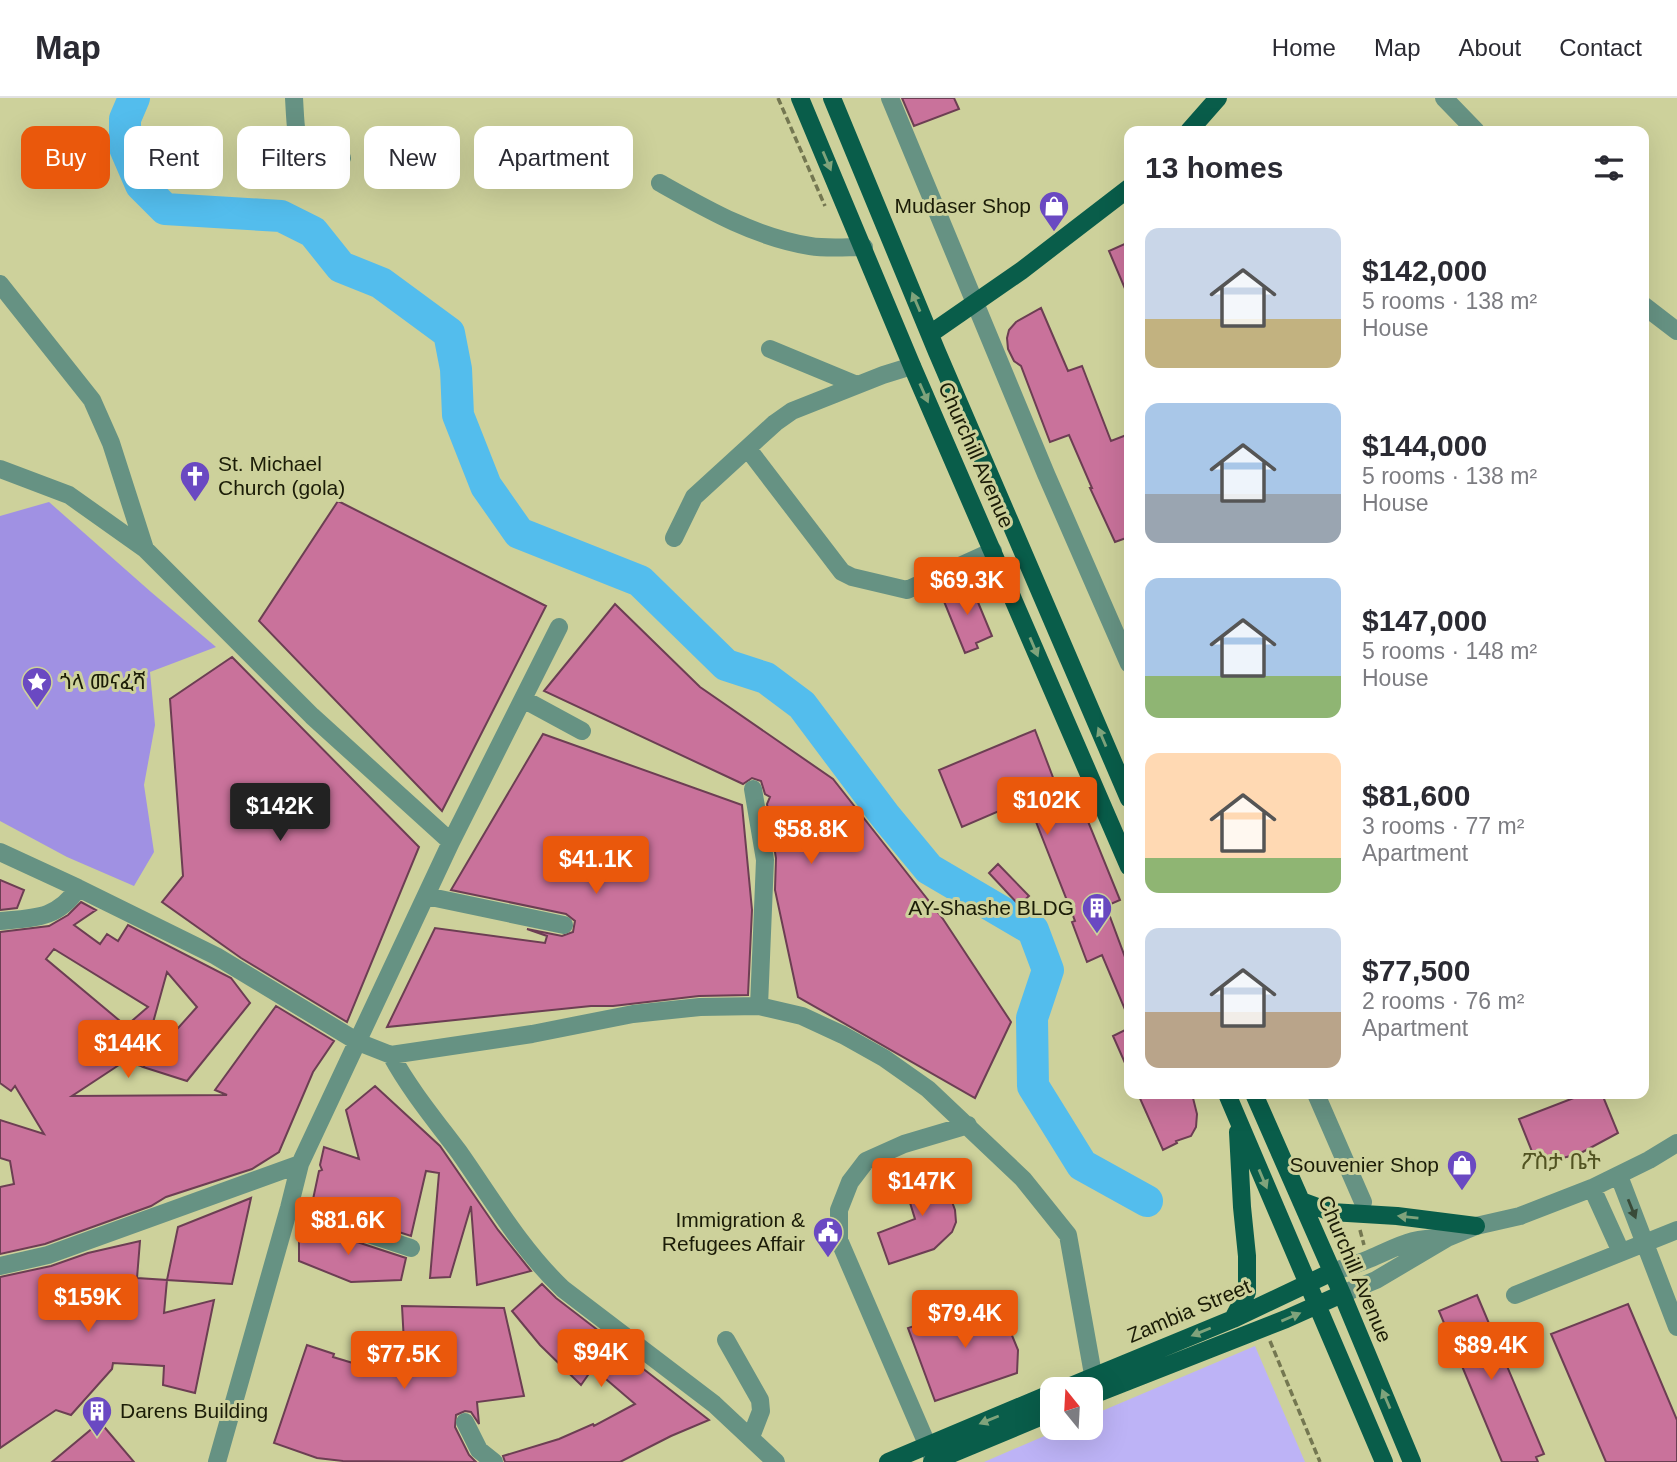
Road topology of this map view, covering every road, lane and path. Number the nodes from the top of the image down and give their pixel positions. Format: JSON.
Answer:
{"nodes":[{"id":1,"x":294,"y":98,"type":"edge"},
{"id":2,"x":778,"y":98,"type":"edge"},
{"id":3,"x":800,"y":98,"type":"edge"},
{"id":4,"x":832,"y":98,"type":"edge"},
{"id":5,"x":891,"y":98,"type":"edge"},
{"id":6,"x":1218,"y":98,"type":"edge"},
{"id":7,"x":1444,"y":98,"type":"edge"},
{"id":8,"x":296,"y":126,"type":"edge"},
{"id":9,"x":1197,"y":126,"type":"edge"},
{"id":10,"x":1471,"y":126,"type":"edge"},
{"id":11,"x":660,"y":183,"type":"dead end"},
{"id":12,"x":1124,"y":192,"type":"edge"},
{"id":13,"x":826,"y":210,"type":"dead end"},
{"id":14,"x":864,"y":247,"type":"junction"},
{"id":15,"x":0,"y":284,"type":"edge"},
{"id":16,"x":975,"y":303,"type":"junction"},
{"id":17,"x":1649,"y":310,"type":"edge"},
{"id":18,"x":1677,"y":331,"type":"edge"},
{"id":19,"x":930,"y":334,"type":"junction"},
{"id":20,"x":770,"y":349,"type":"dead end"},
{"id":21,"x":912,"y":366,"type":"junction"},
{"id":22,"x":857,"y":385,"type":"junction"},
{"id":23,"x":748,"y":449,"type":"junction"},
{"id":24,"x":0,"y":469,"type":"edge"},
{"id":25,"x":674,"y":538,"type":"dead end"},
{"id":26,"x":145,"y":550,"type":"junction"},
{"id":27,"x":993,"y":551,"type":"junction"},
{"id":28,"x":559,"y":627,"type":"dead end"},
{"id":29,"x":1124,"y":652,"type":"edge"},
{"id":30,"x":523,"y":699,"type":"junction"},
{"id":31,"x":582,"y":731,"type":"dead end"},
{"id":32,"x":1124,"y":787,"type":"edge"},
{"id":33,"x":753,"y":789,"type":"dead end"},
{"id":34,"x":451,"y":842,"type":"junction"},
{"id":35,"x":0,"y":852,"type":"edge"},
{"id":36,"x":1124,"y":855,"type":"edge"},
{"id":37,"x":78,"y":888,"type":"junction"},
{"id":38,"x":426,"y":896,"type":"junction"},
{"id":39,"x":0,"y":921,"type":"edge"},
{"id":40,"x":564,"y":925,"type":"dead end"},
{"id":41,"x":759,"y":1006,"type":"junction"},
{"id":42,"x":358,"y":1042,"type":"junction"},
{"id":43,"x":391,"y":1055,"type":"junction"},
{"id":44,"x":1229,"y":1099,"type":"edge"},
{"id":45,"x":1256,"y":1099,"type":"edge"},
{"id":46,"x":1318,"y":1099,"type":"edge"},
{"id":47,"x":1237,"y":1118,"type":"junction"},
{"id":48,"x":968,"y":1125,"type":"junction"},
{"id":49,"x":1677,"y":1143,"type":"edge"},
{"id":50,"x":300,"y":1164,"type":"junction"},
{"id":51,"x":1619,"y":1176,"type":"junction"},
{"id":52,"x":1592,"y":1188,"type":"junction"},
{"id":53,"x":1301,"y":1201,"type":"junction"},
{"id":54,"x":1363,"y":1202,"type":"dead end"},
{"id":55,"x":289,"y":1208,"type":"junction"},
{"id":56,"x":1476,"y":1226,"type":"junction"},
{"id":57,"x":1360,"y":1230,"type":"dead end"},
{"id":58,"x":1677,"y":1230,"type":"edge"},
{"id":59,"x":1447,"y":1238,"type":"junction"},
{"id":60,"x":1646,"y":1242,"type":"junction"},
{"id":61,"x":411,"y":1248,"type":"dead end"},
{"id":62,"x":1365,"y":1251,"type":"dead end"},
{"id":63,"x":1621,"y":1252,"type":"junction"},
{"id":64,"x":0,"y":1266,"type":"edge"},
{"id":65,"x":1332,"y":1272,"type":"junction"},
{"id":66,"x":1308,"y":1284,"type":"junction"},
{"id":67,"x":1342,"y":1294,"type":"junction"},
{"id":68,"x":1515,"y":1295,"type":"dead end"},
{"id":69,"x":1318,"y":1305,"type":"junction"},
{"id":70,"x":1233,"y":1319,"type":"junction"},
{"id":71,"x":1677,"y":1327,"type":"edge"},
{"id":72,"x":1265,"y":1328,"type":"junction"},
{"id":73,"x":726,"y":1340,"type":"dead end"},
{"id":74,"x":1091,"y":1377,"type":"edge"},
{"id":75,"x":1103,"y":1383,"type":"edge"},
{"id":76,"x":1103,"y":1385,"type":"edge"},
{"id":77,"x":1040,"y":1400,"type":"edge"},
{"id":78,"x":1040,"y":1416,"type":"edge"},
{"id":79,"x":465,"y":1422,"type":"dead end"},
{"id":80,"x":751,"y":1437,"type":"junction"},
{"id":81,"x":931,"y":1456,"type":"edge"},
{"id":82,"x":216,"y":1462,"type":"edge"},
{"id":83,"x":494,"y":1462,"type":"edge"},
{"id":84,"x":776,"y":1462,"type":"edge"},
{"id":85,"x":888,"y":1462,"type":"edge"},
{"id":86,"x":1320,"y":1462,"type":"edge"},
{"id":87,"x":1384,"y":1462,"type":"edge"},
{"id":88,"x":1412,"y":1462,"type":"edge"}],
"edges":[{"from":1,"to":8,"type":"street"},
{"from":2,"to":13,"type":"path"},
{"from":3,"to":14,"type":"main road","name":"Churchill Avenue","one_way":true},
{"from":19,"to":4,"type":"main road","name":"Churchill Avenue","one_way":true},
{"from":5,"to":16,"type":"street"},
{"from":6,"to":9,"type":"main road"},
{"from":7,"to":10,"type":"street"},
{"from":11,"to":14,"type":"street"},
{"from":12,"to":16,"type":"main road"},
{"from":14,"to":21,"type":"main road","name":"Churchill Avenue"},
{"from":15,"to":26,"type":"street"},
{"from":16,"to":19,"type":"main road"},
{"from":16,"to":29,"type":"street"},
{"from":17,"to":18,"type":"street"},
{"from":32,"to":19,"type":"main road","name":"Churchill Avenue","one_way":true},
{"from":20,"to":22,"type":"street"},
{"from":21,"to":22,"type":"street"},
{"from":21,"to":27,"type":"main road","name":"Churchill Avenue","one_way":true},
{"from":22,"to":23,"type":"street"},
{"from":23,"to":25,"type":"street"},
{"from":23,"to":27,"type":"street"},
{"from":24,"to":26,"type":"street"},
{"from":26,"to":34,"type":"street"},
{"from":27,"to":36,"type":"main road","name":"Churchill Avenue","one_way":true},
{"from":28,"to":30,"type":"street"},
{"from":30,"to":31,"type":"street"},
{"from":30,"to":34,"type":"street"},
{"from":33,"to":41,"type":"street"},
{"from":34,"to":38,"type":"street"},
{"from":35,"to":37,"type":"street"},
{"from":37,"to":39,"type":"street"},
{"from":37,"to":42,"type":"street"},
{"from":38,"to":40,"type":"street"},
{"from":38,"to":42,"type":"street"},
{"from":41,"to":43,"type":"street"},
{"from":41,"to":48,"type":"street"},
{"from":42,"to":43,"type":"street"},
{"from":42,"to":50,"type":"street"},
{"from":43,"to":80,"type":"street"},
{"from":44,"to":47,"type":"main road"},
{"from":45,"to":53,"type":"main road","name":"Churchill Avenue"},
{"from":46,"to":54,"type":"street"},
{"from":47,"to":66,"type":"main road","one_way":true},
{"from":47,"to":70,"type":"main road"},
{"from":48,"to":74,"type":"street"},
{"from":48,"to":81,"type":"street"},
{"from":49,"to":51,"type":"street"},
{"from":50,"to":55,"type":"street"},
{"from":50,"to":64,"type":"street"},
{"from":51,"to":52,"type":"street"},
{"from":51,"to":60,"type":"street","one_way":true},
{"from":52,"to":56,"type":"street"},
{"from":52,"to":63,"type":"street"},
{"from":56,"to":53,"type":"main road","one_way":true},
{"from":53,"to":65,"type":"main road","name":"Churchill Avenue"},
{"from":55,"to":61,"type":"street"},
{"from":55,"to":82,"type":"street"},
{"from":56,"to":59,"type":"street"},
{"from":57,"to":62,"type":"path"},
{"from":58,"to":60,"type":"street"},
{"from":59,"to":65,"type":"street"},
{"from":59,"to":67,"type":"street"},
{"from":60,"to":63,"type":"street"},
{"from":60,"to":71,"type":"street"},
{"from":63,"to":68,"type":"street"},
{"from":65,"to":66,"type":"main road","name":"Zambia Street"},
{"from":65,"to":67,"type":"main road","name":"Churchill Avenue"},
{"from":66,"to":69,"type":"main road"},
{"from":66,"to":70,"type":"main road","name":"Zambia Street"},
{"from":67,"to":69,"type":"main road","name":"Zambia Street"},
{"from":88,"to":67,"type":"main road","name":"Churchill Avenue","one_way":true},
{"from":72,"to":69,"type":"main road","name":"Zambia Street","one_way":true},
{"from":69,"to":87,"type":"main road"},
{"from":70,"to":75,"type":"main road","name":"Zambia Street","one_way":true},
{"from":72,"to":76,"type":"main road","name":"Zambia Street"},
{"from":72,"to":86,"type":"path"},
{"from":73,"to":80,"type":"street"},
{"from":77,"to":81,"type":"main road","one_way":true},
{"from":78,"to":81,"type":"main road"},
{"from":79,"to":83,"type":"street"},
{"from":80,"to":84,"type":"street"},
{"from":81,"to":85,"type":"main road"}]}
